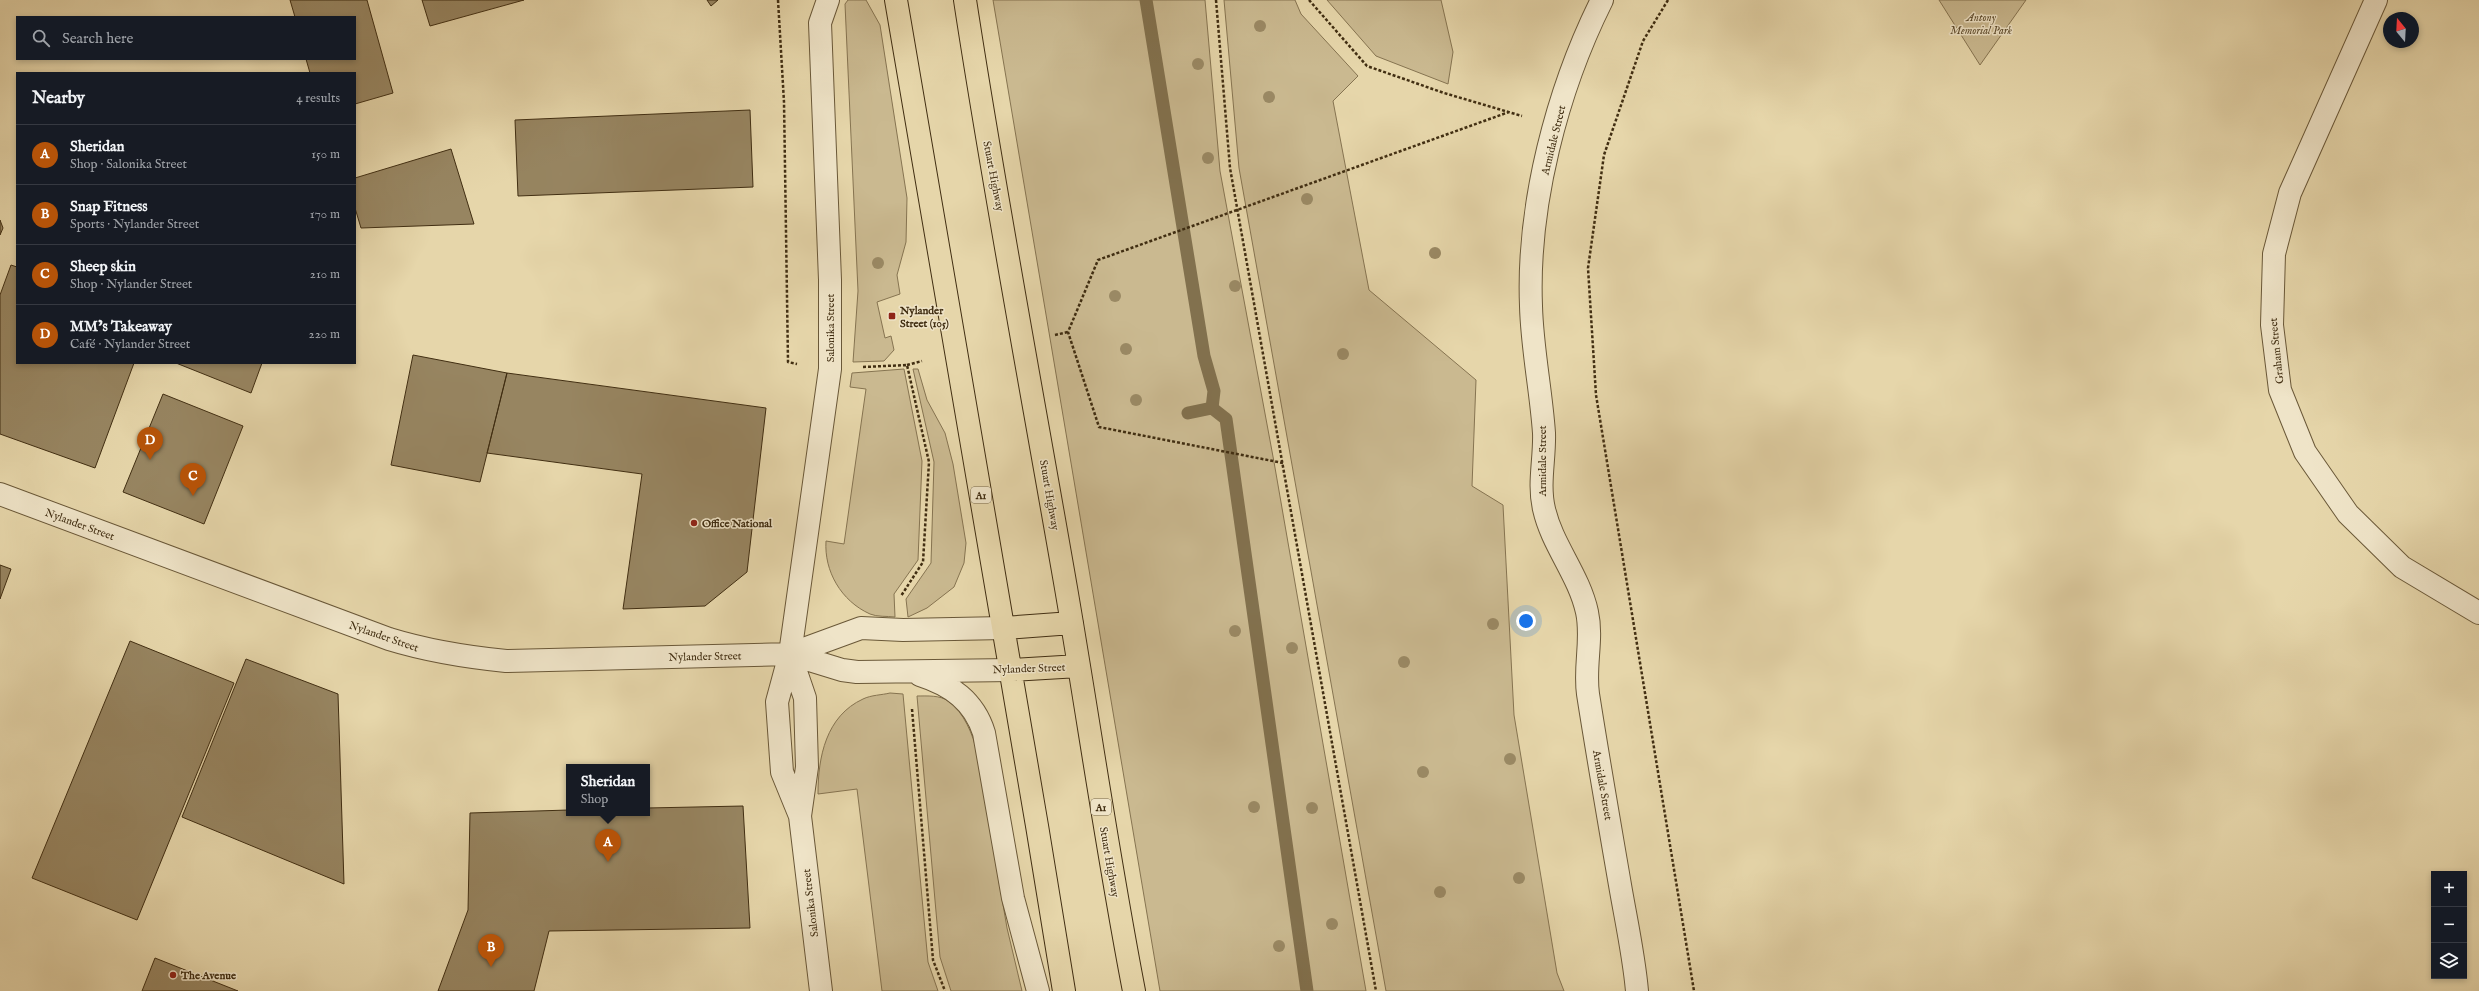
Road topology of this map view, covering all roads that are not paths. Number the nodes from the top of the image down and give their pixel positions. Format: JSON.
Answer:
{"nodes":[{"id":1,"x":828,"y":0,"type":"edge"},
{"id":2,"x":896,"y":0,"type":"edge"},
{"id":3,"x":964,"y":0,"type":"edge"},
{"id":4,"x":1602,"y":0,"type":"edge"},
{"id":5,"x":2376,"y":0,"type":"edge"},
{"id":6,"x":0,"y":494,"type":"edge"},
{"id":7,"x":2479,"y":613,"type":"edge"},
{"id":8,"x":1072,"y":623,"type":"junction"},
{"id":9,"x":1004,"y":628,"type":"junction"},
{"id":10,"x":790,"y":654,"type":"junction"},
{"id":11,"x":1079,"y":666,"type":"junction"},
{"id":12,"x":1012,"y":670,"type":"junction"},
{"id":13,"x":909,"y":671,"type":"junction"},
{"id":14,"x":821,"y":991,"type":"edge"},
{"id":15,"x":1038,"y":991,"type":"edge"},
{"id":16,"x":1064,"y":991,"type":"edge"},
{"id":17,"x":1134,"y":991,"type":"edge"},
{"id":18,"x":1637,"y":991,"type":"edge"}],
"edges":[{"from":1,"to":10,"type":"street","name":"Salonika Street"},
{"from":2,"to":9,"type":"highway","number":"A1"},
{"from":3,"to":8,"type":"highway","name":"Stuart Highway","number":"A1"},
{"from":4,"to":18,"type":"street","name":"Armidale Street"},
{"from":5,"to":7,"type":"street","name":"Graham Street"},
{"from":6,"to":10,"type":"street","name":"Nylander Street"},
{"from":8,"to":9,"type":"highway"},
{"from":8,"to":11,"type":"highway","name":"Stuart Highway","number":"A1"},
{"from":9,"to":10,"type":"street","name":"Nylander Street"},
{"from":9,"to":12,"type":"highway","number":"A1"},
{"from":10,"to":13,"type":"street","name":"Nylander Street"},
{"from":10,"to":14,"type":"street","name":"Salonika Street"},
{"from":11,"to":12,"type":"highway","name":"Nylander Street"},
{"from":11,"to":17,"type":"highway","name":"Stuart Highway","number":"A1"},
{"from":12,"to":13,"type":"street","name":"Nylander Street"},
{"from":12,"to":16,"type":"highway","number":"A1"},
{"from":13,"to":15,"type":"street"}]}
